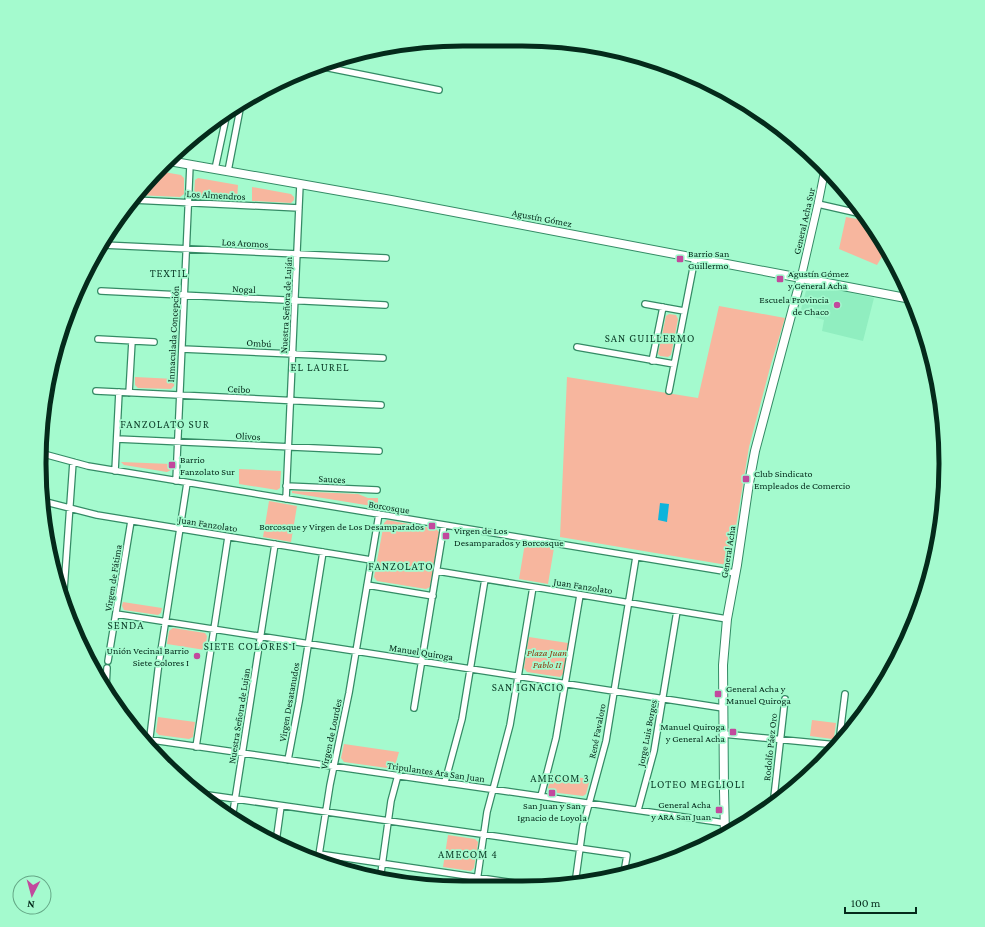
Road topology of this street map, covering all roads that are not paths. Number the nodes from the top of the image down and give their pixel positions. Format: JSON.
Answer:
{"nodes":[{"id":1,"x":331,"y":67,"type":"edge"},
{"id":2,"x":439,"y":90,"type":"dead end"},
{"id":3,"x":240,"y":111,"type":"edge"},
{"id":4,"x":225,"y":121,"type":"edge"},
{"id":5,"x":175,"y":162,"type":"edge"},
{"id":6,"x":190,"y":165,"type":"junction"},
{"id":7,"x":215,"y":169,"type":"junction"},
{"id":8,"x":228,"y":171,"type":"junction"},
{"id":9,"x":824,"y":175,"type":"edge"},
{"id":10,"x":300,"y":184,"type":"junction"},
{"id":11,"x":139,"y":200,"type":"edge"},
{"id":12,"x":188,"y":203,"type":"junction"},
{"id":13,"x":818,"y":204,"type":"junction"},
{"id":14,"x":299,"y":208,"type":"junction"},
{"id":15,"x":855,"y":213,"type":"edge"},
{"id":16,"x":108,"y":245,"type":"edge"},
{"id":17,"x":186,"y":249,"type":"junction"},
{"id":18,"x":297,"y":254,"type":"junction"},
{"id":19,"x":386,"y":258,"type":"dead end"},
{"id":20,"x":695,"y":258,"type":"junction"},
{"id":21,"x":801,"y":278,"type":"junction"},
{"id":22,"x":101,"y":291,"type":"dead end"},
{"id":23,"x":184,"y":295,"type":"junction"},
{"id":24,"x":904,"y":298,"type":"edge"},
{"id":25,"x":295,"y":300,"type":"junction"},
{"id":26,"x":645,"y":304,"type":"dead end"},
{"id":27,"x":385,"y":305,"type":"dead end"},
{"id":28,"x":662,"y":307,"type":"junction"},
{"id":29,"x":684,"y":311,"type":"junction"},
{"id":30,"x":98,"y":339,"type":"dead end"},
{"id":31,"x":132,"y":341,"type":"junction"},
{"id":32,"x":154,"y":342,"type":"dead end"},
{"id":33,"x":578,"y":347,"type":"dead end"},
{"id":34,"x":182,"y":349,"type":"junction"},
{"id":35,"x":292,"y":354,"type":"junction"},
{"id":36,"x":383,"y":358,"type":"dead end"},
{"id":37,"x":652,"y":361,"type":"junction"},
{"id":38,"x":674,"y":364,"type":"junction"},
{"id":39,"x":96,"y":391,"type":"dead end"},
{"id":40,"x":669,"y":391,"type":"dead end"},
{"id":41,"x":119,"y":392,"type":"junction"},
{"id":42,"x":129,"y":393,"type":"junction"},
{"id":43,"x":180,"y":395,"type":"junction"},
{"id":44,"x":290,"y":400,"type":"junction"},
{"id":45,"x":381,"y":404,"type":"dead end"},
{"id":46,"x":117,"y":439,"type":"junction"},
{"id":47,"x":177,"y":441,"type":"junction"},
{"id":48,"x":288,"y":447,"type":"junction"},
{"id":49,"x":379,"y":451,"type":"dead end"},
{"id":50,"x":46,"y":454,"type":"edge"},
{"id":51,"x":73,"y":462,"type":"junction"},
{"id":52,"x":115,"y":471,"type":"junction"},
{"id":53,"x":176,"y":481,"type":"junction"},
{"id":54,"x":187,"y":483,"type":"junction"},
{"id":55,"x":286,"y":486,"type":"junction"},
{"id":56,"x":377,"y":490,"type":"dead end"},
{"id":57,"x":286,"y":499,"type":"junction"},
{"id":58,"x":48,"y":503,"type":"edge"},
{"id":59,"x":70,"y":508,"type":"junction"},
{"id":60,"x":379,"y":514,"type":"junction"},
{"id":61,"x":131,"y":521,"type":"junction"},
{"id":62,"x":444,"y":525,"type":"junction"},
{"id":63,"x":180,"y":529,"type":"junction"},
{"id":64,"x":228,"y":536,"type":"junction"},
{"id":65,"x":275,"y":544,"type":"junction"},
{"id":66,"x":323,"y":552,"type":"junction"},
{"id":67,"x":636,"y":556,"type":"junction"},
{"id":68,"x":371,"y":560,"type":"junction"},
{"id":69,"x":437,"y":571,"type":"junction"},
{"id":70,"x":735,"y":573,"type":"junction"},
{"id":71,"x":485,"y":579,"type":"junction"},
{"id":72,"x":367,"y":585,"type":"junction"},
{"id":73,"x":64,"y":586,"type":"edge"},
{"id":74,"x":532,"y":587,"type":"junction"},
{"id":75,"x":580,"y":595,"type":"junction"},
{"id":76,"x":432,"y":596,"type":"junction"},
{"id":77,"x":628,"y":603,"type":"junction"},
{"id":78,"x":677,"y":611,"type":"junction"},
{"id":79,"x":116,"y":614,"type":"junction"},
{"id":80,"x":727,"y":619,"type":"junction"},
{"id":81,"x":165,"y":621,"type":"junction"},
{"id":82,"x":214,"y":629,"type":"junction"},
{"id":83,"x":261,"y":636,"type":"junction"},
{"id":84,"x":308,"y":644,"type":"junction"},
{"id":85,"x":356,"y":651,"type":"junction"},
{"id":86,"x":108,"y":661,"type":"dead end"},
{"id":87,"x":422,"y":661,"type":"junction"},
{"id":88,"x":107,"y":668,"type":"dead end"},
{"id":89,"x":470,"y":669,"type":"junction"},
{"id":90,"x":518,"y":676,"type":"junction"},
{"id":91,"x":106,"y":679,"type":"edge"},
{"id":92,"x":565,"y":684,"type":"junction"},
{"id":93,"x":614,"y":691,"type":"junction"},
{"id":94,"x":845,"y":694,"type":"dead end"},
{"id":95,"x":663,"y":699,"type":"junction"},
{"id":96,"x":785,"y":699,"type":"dead end"},
{"id":97,"x":414,"y":708,"type":"dead end"},
{"id":98,"x":723,"y":708,"type":"junction"},
{"id":99,"x":840,"y":733,"type":"edge"},
{"id":100,"x":723,"y":734,"type":"junction"},
{"id":101,"x":148,"y":737,"type":"edge"},
{"id":102,"x":780,"y":739,"type":"junction"},
{"id":103,"x":152,"y":741,"type":"edge"},
{"id":104,"x":830,"y":744,"type":"edge"},
{"id":105,"x":196,"y":746,"type":"junction"},
{"id":106,"x":242,"y":753,"type":"junction"},
{"id":107,"x":288,"y":760,"type":"junction"},
{"id":108,"x":334,"y":766,"type":"junction"},
{"id":109,"x":398,"y":775,"type":"junction"},
{"id":110,"x":446,"y":782,"type":"junction"},
{"id":111,"x":493,"y":789,"type":"junction"},
{"id":112,"x":209,"y":795,"type":"edge"},
{"id":113,"x":541,"y":796,"type":"junction"},
{"id":114,"x":774,"y":797,"type":"dead end"},
{"id":115,"x":235,"y":799,"type":"junction"},
{"id":116,"x":589,"y":803,"type":"junction"},
{"id":117,"x":281,"y":806,"type":"junction"},
{"id":118,"x":638,"y":810,"type":"junction"},
{"id":119,"x":233,"y":812,"type":"edge"},
{"id":120,"x":326,"y":812,"type":"junction"},
{"id":121,"x":388,"y":821,"type":"junction"},
{"id":122,"x":725,"y":822,"type":"junction"},
{"id":123,"x":725,"y":828,"type":"edge"},
{"id":124,"x":484,"y":834,"type":"junction"},
{"id":125,"x":277,"y":837,"type":"edge"},
{"id":126,"x":580,"y":848,"type":"junction"},
{"id":127,"x":319,"y":854,"type":"joint"},
{"id":128,"x":382,"y":864,"type":"junction"},
{"id":129,"x":625,"y":868,"type":"edge"},
{"id":130,"x":381,"y":873,"type":"edge"},
{"id":131,"x":478,"y":877,"type":"junction"},
{"id":132,"x":576,"y":877,"type":"edge"},
{"id":133,"x":477,"y":881,"type":"edge"},
{"id":134,"x":503,"y":881,"type":"edge"}],
"edges":[{"from":1,"to":2,"type":"street"},
{"from":3,"to":8,"type":"street"},
{"from":4,"to":7,"type":"street"},
{"from":5,"to":6,"type":"main road","name":"Agustín Gómez"},
{"from":6,"to":7,"type":"main road","name":"Agustín Gómez"},
{"from":6,"to":12,"type":"street","name":"Inmaculada Concepción"},
{"from":7,"to":8,"type":"main road","name":"Agustín Gómez"},
{"from":8,"to":10,"type":"main road","name":"Agustín Gómez"},
{"from":9,"to":13,"type":"street","name":"General Acha Sur"},
{"from":10,"to":14,"type":"street","name":"Nuestra Señora de Luján"},
{"from":10,"to":20,"type":"main road","name":"Agustín Gómez"},
{"from":11,"to":12,"type":"street","name":"Los Almendros"},
{"from":12,"to":14,"type":"street","name":"Los Almendros"},
{"from":12,"to":17,"type":"street","name":"Inmaculada Concepción"},
{"from":13,"to":15,"type":"street"},
{"from":13,"to":21,"type":"street","name":"General Acha Sur"},
{"from":14,"to":18,"type":"street","name":"Nuestra Señora de Luján"},
{"from":16,"to":17,"type":"street","name":"Los Aromos"},
{"from":17,"to":18,"type":"street","name":"Los Aromos"},
{"from":17,"to":23,"type":"street","name":"Inmaculada Concepción"},
{"from":18,"to":19,"type":"street","name":"Los Aromos"},
{"from":18,"to":25,"type":"street","name":"Nuestra Señora de Luján"},
{"from":20,"to":21,"type":"main road","name":"Agustín Gómez"},
{"from":20,"to":29,"type":"street"},
{"from":21,"to":24,"type":"main road","name":"Agustín Gómez"},
{"from":21,"to":70,"type":"main road","name":"General Acha"},
{"from":22,"to":23,"type":"street","name":"Nogal"},
{"from":23,"to":25,"type":"street","name":"Nogal"},
{"from":23,"to":34,"type":"street","name":"Inmaculada Concepción"},
{"from":25,"to":27,"type":"street","name":"Nogal"},
{"from":25,"to":35,"type":"street","name":"Nuestra Señora de Luján"},
{"from":26,"to":28,"type":"street"},
{"from":28,"to":29,"type":"street"},
{"from":28,"to":37,"type":"street"},
{"from":29,"to":38,"type":"street"},
{"from":30,"to":31,"type":"street"},
{"from":31,"to":32,"type":"street"},
{"from":31,"to":42,"type":"street"},
{"from":33,"to":37,"type":"street"},
{"from":34,"to":35,"type":"street","name":"Ombú"},
{"from":34,"to":43,"type":"street","name":"Inmaculada Concepción"},
{"from":35,"to":36,"type":"street","name":"Ombú"},
{"from":35,"to":44,"type":"street","name":"Nuestra Señora de Luján"},
{"from":37,"to":38,"type":"street"},
{"from":38,"to":40,"type":"street"},
{"from":39,"to":41,"type":"street","name":"Ceibo"},
{"from":41,"to":42,"type":"street","name":"Ceibo"},
{"from":41,"to":46,"type":"street"},
{"from":42,"to":43,"type":"street","name":"Ceibo"},
{"from":43,"to":44,"type":"street","name":"Ceibo"},
{"from":43,"to":47,"type":"street","name":"Inmaculada Concepción"},
{"from":44,"to":45,"type":"street","name":"Ceibo"},
{"from":44,"to":48,"type":"street","name":"Nuestra Señora de Luján"},
{"from":46,"to":47,"type":"street","name":"Olivos"},
{"from":46,"to":52,"type":"street"},
{"from":47,"to":48,"type":"street","name":"Olivos"},
{"from":47,"to":53,"type":"street","name":"Inmaculada Concepción"},
{"from":48,"to":49,"type":"street","name":"Olivos"},
{"from":48,"to":55,"type":"street","name":"Nuestra Señora de Luján"},
{"from":50,"to":51,"type":"street","name":"Borcosque"},
{"from":51,"to":52,"type":"street","name":"Borcosque"},
{"from":51,"to":59,"type":"street"},
{"from":52,"to":53,"type":"street","name":"Borcosque"},
{"from":53,"to":54,"type":"street","name":"Borcosque"},
{"from":54,"to":57,"type":"street","name":"Borcosque"},
{"from":54,"to":63,"type":"street"},
{"from":55,"to":56,"type":"street","name":"Sauces"},
{"from":55,"to":57,"type":"street","name":"Nuestra Señora de Luján"},
{"from":57,"to":60,"type":"street","name":"Borcosque"},
{"from":58,"to":59,"type":"street","name":"Juan Fanzolato"},
{"from":59,"to":61,"type":"street","name":"Juan Fanzolato"},
{"from":59,"to":73,"type":"street"},
{"from":60,"to":62,"type":"street","name":"Borcosque"},
{"from":60,"to":68,"type":"street","name":"Virgen de Lourdes"},
{"from":61,"to":63,"type":"street","name":"Juan Fanzolato"},
{"from":61,"to":79,"type":"street","name":"Virgen de Fátima"},
{"from":62,"to":67,"type":"street","name":"Borcosque"},
{"from":62,"to":69,"type":"street"},
{"from":63,"to":64,"type":"street","name":"Juan Fanzolato"},
{"from":63,"to":81,"type":"street"},
{"from":64,"to":65,"type":"street","name":"Juan Fanzolato"},
{"from":64,"to":82,"type":"street"},
{"from":65,"to":66,"type":"street","name":"Juan Fanzolato"},
{"from":65,"to":83,"type":"street","name":"Nuestra Señora de Lujan"},
{"from":66,"to":68,"type":"street","name":"Juan Fanzolato"},
{"from":66,"to":84,"type":"street","name":"Virgen Desatanudos"},
{"from":67,"to":70,"type":"street","name":"Borcosque"},
{"from":67,"to":77,"type":"street","name":"René Favaloro"},
{"from":68,"to":72,"type":"street","name":"Virgen de Lourdes"},
{"from":69,"to":71,"type":"street","name":"Juan Fanzolato"},
{"from":69,"to":76,"type":"street"},
{"from":70,"to":80,"type":"main road","name":"General Acha"},
{"from":71,"to":74,"type":"street","name":"Juan Fanzolato"},
{"from":71,"to":89,"type":"street"},
{"from":72,"to":76,"type":"street"},
{"from":72,"to":85,"type":"street","name":"Virgen de Lourdes"},
{"from":74,"to":75,"type":"street","name":"Juan Fanzolato"},
{"from":74,"to":90,"type":"street"},
{"from":75,"to":77,"type":"street","name":"Juan Fanzolato"},
{"from":75,"to":92,"type":"street"},
{"from":76,"to":87,"type":"street"},
{"from":77,"to":78,"type":"street","name":"Juan Fanzolato"},
{"from":77,"to":93,"type":"street","name":"René Favaloro"},
{"from":78,"to":80,"type":"street","name":"Juan Fanzolato"},
{"from":78,"to":95,"type":"street","name":"Jorge Luis Borges"},
{"from":79,"to":81,"type":"street","name":"Manuel Quiroga"},
{"from":79,"to":86,"type":"street","name":"Virgen de Fátima"},
{"from":80,"to":98,"type":"main road","name":"General Acha"},
{"from":81,"to":82,"type":"street","name":"Manuel Quiroga"},
{"from":81,"to":101,"type":"street"},
{"from":82,"to":83,"type":"street","name":"Manuel Quiroga"},
{"from":82,"to":105,"type":"street"},
{"from":83,"to":84,"type":"street","name":"Manuel Quiroga"},
{"from":83,"to":106,"type":"street","name":"Nuestra Señora de Lujan"},
{"from":84,"to":85,"type":"street","name":"Manuel Quiroga"},
{"from":84,"to":107,"type":"street","name":"Virgen Desatanudos"},
{"from":85,"to":87,"type":"street","name":"Manuel Quiroga"},
{"from":85,"to":108,"type":"street","name":"Virgen de Lourdes"},
{"from":87,"to":89,"type":"street","name":"Manuel Quiroga"},
{"from":87,"to":97,"type":"street"},
{"from":88,"to":91,"type":"street"},
{"from":89,"to":90,"type":"street","name":"Manuel Quiroga"},
{"from":89,"to":110,"type":"street"},
{"from":90,"to":92,"type":"street","name":"Manuel Quiroga"},
{"from":90,"to":111,"type":"street"},
{"from":92,"to":93,"type":"street","name":"Manuel Quiroga"},
{"from":92,"to":113,"type":"street"},
{"from":93,"to":95,"type":"street","name":"Manuel Quiroga"},
{"from":93,"to":116,"type":"street","name":"René Favaloro"},
{"from":94,"to":99,"type":"street"},
{"from":95,"to":98,"type":"street","name":"Manuel Quiroga"},
{"from":95,"to":118,"type":"street","name":"Jorge Luis Borges"},
{"from":96,"to":102,"type":"street","name":"Rodolfo Páez Oro"},
{"from":98,"to":100,"type":"main road","name":"General Acha"},
{"from":100,"to":102,"type":"street"},
{"from":100,"to":122,"type":"main road","name":"General Acha"},
{"from":102,"to":104,"type":"street"},
{"from":102,"to":114,"type":"street","name":"Rodolfo Páez Oro"},
{"from":103,"to":105,"type":"street","name":"Tripulantes Ara San Juan"},
{"from":105,"to":106,"type":"street","name":"Tripulantes Ara San Juan"},
{"from":106,"to":107,"type":"street","name":"Tripulantes Ara San Juan"},
{"from":106,"to":115,"type":"street","name":"Nuestra Señora de Lujan"},
{"from":107,"to":108,"type":"street","name":"Tripulantes Ara San Juan"},
{"from":108,"to":109,"type":"street","name":"Tripulantes Ara San Juan"},
{"from":108,"to":120,"type":"street","name":"Virgen de Lourdes"},
{"from":109,"to":110,"type":"street","name":"Tripulantes Ara San Juan"},
{"from":109,"to":121,"type":"street"},
{"from":110,"to":111,"type":"street","name":"Tripulantes Ara San Juan"},
{"from":111,"to":113,"type":"street","name":"Tripulantes Ara San Juan"},
{"from":111,"to":124,"type":"street"},
{"from":112,"to":115,"type":"street"},
{"from":113,"to":116,"type":"street","name":"Tripulantes Ara San Juan"},
{"from":115,"to":117,"type":"street"},
{"from":115,"to":119,"type":"street","name":"Nuestra Señora de Lujan"},
{"from":116,"to":118,"type":"street","name":"Tripulantes Ara San Juan"},
{"from":116,"to":126,"type":"street","name":"René Favaloro"},
{"from":117,"to":120,"type":"street"},
{"from":117,"to":125,"type":"street"},
{"from":118,"to":122,"type":"street","name":"Tripulantes Ara San Juan"},
{"from":120,"to":121,"type":"street"},
{"from":120,"to":127,"type":"street","name":"Virgen de Lourdes"},
{"from":121,"to":124,"type":"street"},
{"from":121,"to":128,"type":"street"},
{"from":122,"to":123,"type":"main road","name":"General Acha"},
{"from":124,"to":126,"type":"street"},
{"from":124,"to":131,"type":"street"},
{"from":126,"to":129,"type":"street"},
{"from":126,"to":132,"type":"street","name":"René Favaloro"},
{"from":127,"to":128,"type":"street"},
{"from":128,"to":130,"type":"street"},
{"from":128,"to":131,"type":"street"},
{"from":131,"to":133,"type":"street"},
{"from":131,"to":134,"type":"street"}]}
